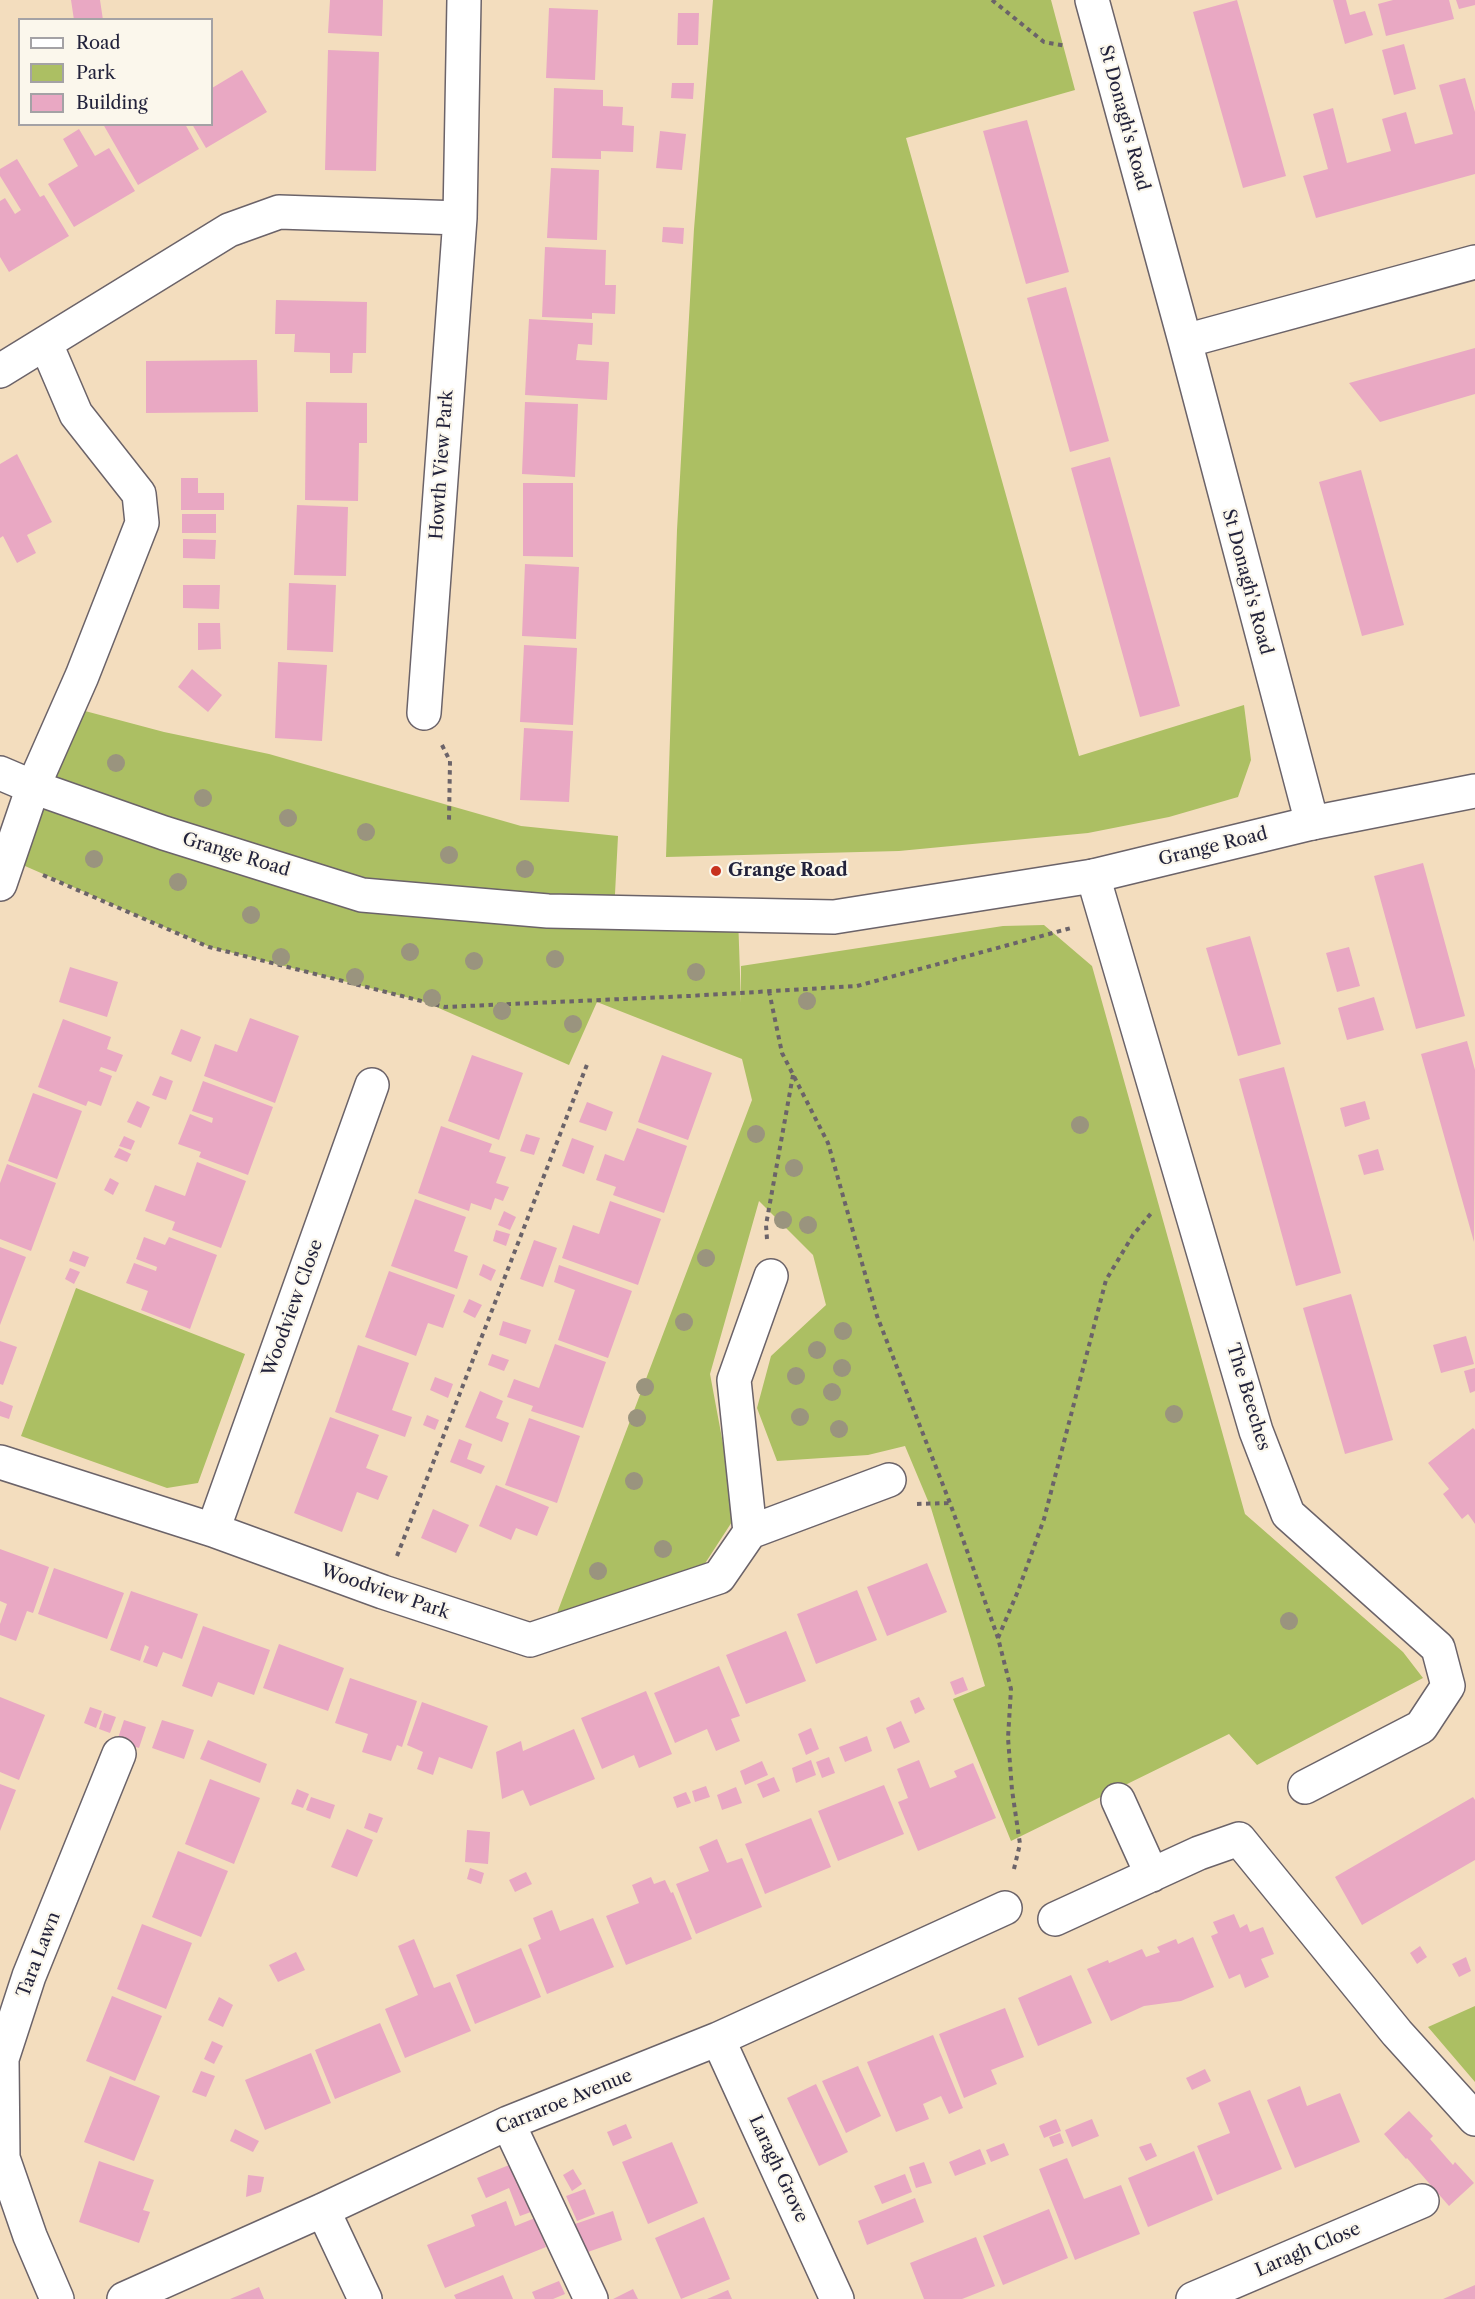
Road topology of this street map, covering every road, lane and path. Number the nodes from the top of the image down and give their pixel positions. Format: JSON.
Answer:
{"nodes":[{"id":1,"x":464,"y":0,"type":"edge"},
{"id":2,"x":992,"y":0,"type":"edge"},
{"id":3,"x":1092,"y":0,"type":"edge"},
{"id":4,"x":1106,"y":52,"type":"junction"},
{"id":5,"x":459,"y":218,"type":"junction"},
{"id":6,"x":1475,"y":262,"type":"edge"},
{"id":7,"x":1185,"y":341,"type":"junction"},
{"id":8,"x":46,"y":344,"type":"junction"},
{"id":9,"x":0,"y":370,"type":"edge"},
{"id":10,"x":424,"y":713,"type":"joint"},
{"id":11,"x":0,"y":773,"type":"edge"},
{"id":12,"x":33,"y":787,"type":"junction"},
{"id":13,"x":1475,"y":791,"type":"edge"},
{"id":14,"x":449,"y":821,"type":"dead end"},
{"id":15,"x":1312,"y":823,"type":"junction"},
{"id":16,"x":44,"y":875,"type":"dead end"},
{"id":17,"x":1093,"y":876,"type":"junction"},
{"id":18,"x":0,"y":884,"type":"edge"},
{"id":19,"x":1107,"y":920,"type":"junction"},
{"id":20,"x":769,"y":991,"type":"junction"},
{"id":21,"x":588,"y":1062,"type":"dead end"},
{"id":22,"x":793,"y":1074,"type":"junction"},
{"id":23,"x":372,"y":1085,"type":"dead end"},
{"id":24,"x":1181,"y":1175,"type":"junction"},
{"id":25,"x":771,"y":1276,"type":"joint"},
{"id":26,"x":0,"y":1462,"type":"edge"},
{"id":27,"x":889,"y":1480,"type":"dead end"},
{"id":28,"x":213,"y":1530,"type":"junction"},
{"id":29,"x":750,"y":1532,"type":"junction"},
{"id":30,"x":383,"y":1592,"type":"junction"},
{"id":31,"x":998,"y":1638,"type":"junction"},
{"id":32,"x":119,"y":1754,"type":"dead end"},
{"id":33,"x":1305,"y":1787,"type":"dead end"},
{"id":34,"x":1118,"y":1800,"type":"dead end"},
{"id":35,"x":1152,"y":1875,"type":"junction"},
{"id":36,"x":1005,"y":1908,"type":"joint"},
{"id":37,"x":1055,"y":1919,"type":"dead end"},
{"id":38,"x":718,"y":2039,"type":"junction"},
{"id":39,"x":1475,"y":2119,"type":"edge"},
{"id":40,"x":508,"y":2123,"type":"junction"},
{"id":41,"x":1422,"y":2201,"type":"dead end"},
{"id":42,"x":323,"y":2210,"type":"junction"},
{"id":43,"x":57,"y":2299,"type":"edge"},
{"id":44,"x":123,"y":2299,"type":"edge"},
{"id":45,"x":365,"y":2299,"type":"edge"},
{"id":46,"x":591,"y":2299,"type":"edge"},
{"id":47,"x":837,"y":2299,"type":"edge"},
{"id":48,"x":1193,"y":2299,"type":"edge"}],
"edges":[{"from":1,"to":5,"type":"street","name":"Howth View Park"},
{"from":2,"to":4,"type":"path"},
{"from":3,"to":4,"type":"street","name":"St Donagh's Road"},
{"from":4,"to":7,"type":"street","name":"St Donagh's Road"},
{"from":5,"to":8,"type":"street"},
{"from":5,"to":10,"type":"street","name":"Howth View Park"},
{"from":6,"to":7,"type":"street"},
{"from":7,"to":15,"type":"street","name":"St Donagh's Road"},
{"from":8,"to":9,"type":"street"},
{"from":8,"to":12,"type":"street"},
{"from":10,"to":14,"type":"path"},
{"from":11,"to":12,"type":"street","name":"Grange Road"},
{"from":12,"to":17,"type":"street","name":"Grange Road"},
{"from":12,"to":18,"type":"street"},
{"from":13,"to":15,"type":"street","name":"Grange Road"},
{"from":15,"to":17,"type":"street","name":"Grange Road"},
{"from":16,"to":20,"type":"path"},
{"from":17,"to":19,"type":"street","name":"The Beeches"},
{"from":19,"to":20,"type":"path"},
{"from":19,"to":24,"type":"street","name":"The Beeches"},
{"from":20,"to":22,"type":"path"},
{"from":21,"to":30,"type":"path"},
{"from":22,"to":25,"type":"path"},
{"from":22,"to":31,"type":"path"},
{"from":23,"to":28,"type":"street","name":"Woodview Close"},
{"from":24,"to":31,"type":"path"},
{"from":24,"to":33,"type":"street","name":"The Beeches"},
{"from":25,"to":29,"type":"street"},
{"from":26,"to":28,"type":"street","name":"Woodview Park"},
{"from":27,"to":29,"type":"street"},
{"from":28,"to":30,"type":"street","name":"Woodview Park"},
{"from":29,"to":30,"type":"street","name":"Woodview Park"},
{"from":31,"to":36,"type":"path"},
{"from":32,"to":43,"type":"street","name":"Tara Lawn"},
{"from":34,"to":35,"type":"street"},
{"from":35,"to":37,"type":"street"},
{"from":35,"to":39,"type":"street"},
{"from":36,"to":38,"type":"street","name":"Carraroe Avenue"},
{"from":38,"to":40,"type":"street","name":"Carraroe Avenue"},
{"from":38,"to":47,"type":"street","name":"Laragh Grove"},
{"from":40,"to":42,"type":"street","name":"Carraroe Avenue"},
{"from":40,"to":46,"type":"street"},
{"from":41,"to":48,"type":"street","name":"Laragh Close"},
{"from":42,"to":44,"type":"street","name":"Carraroe Avenue"},
{"from":42,"to":45,"type":"street"}]}
